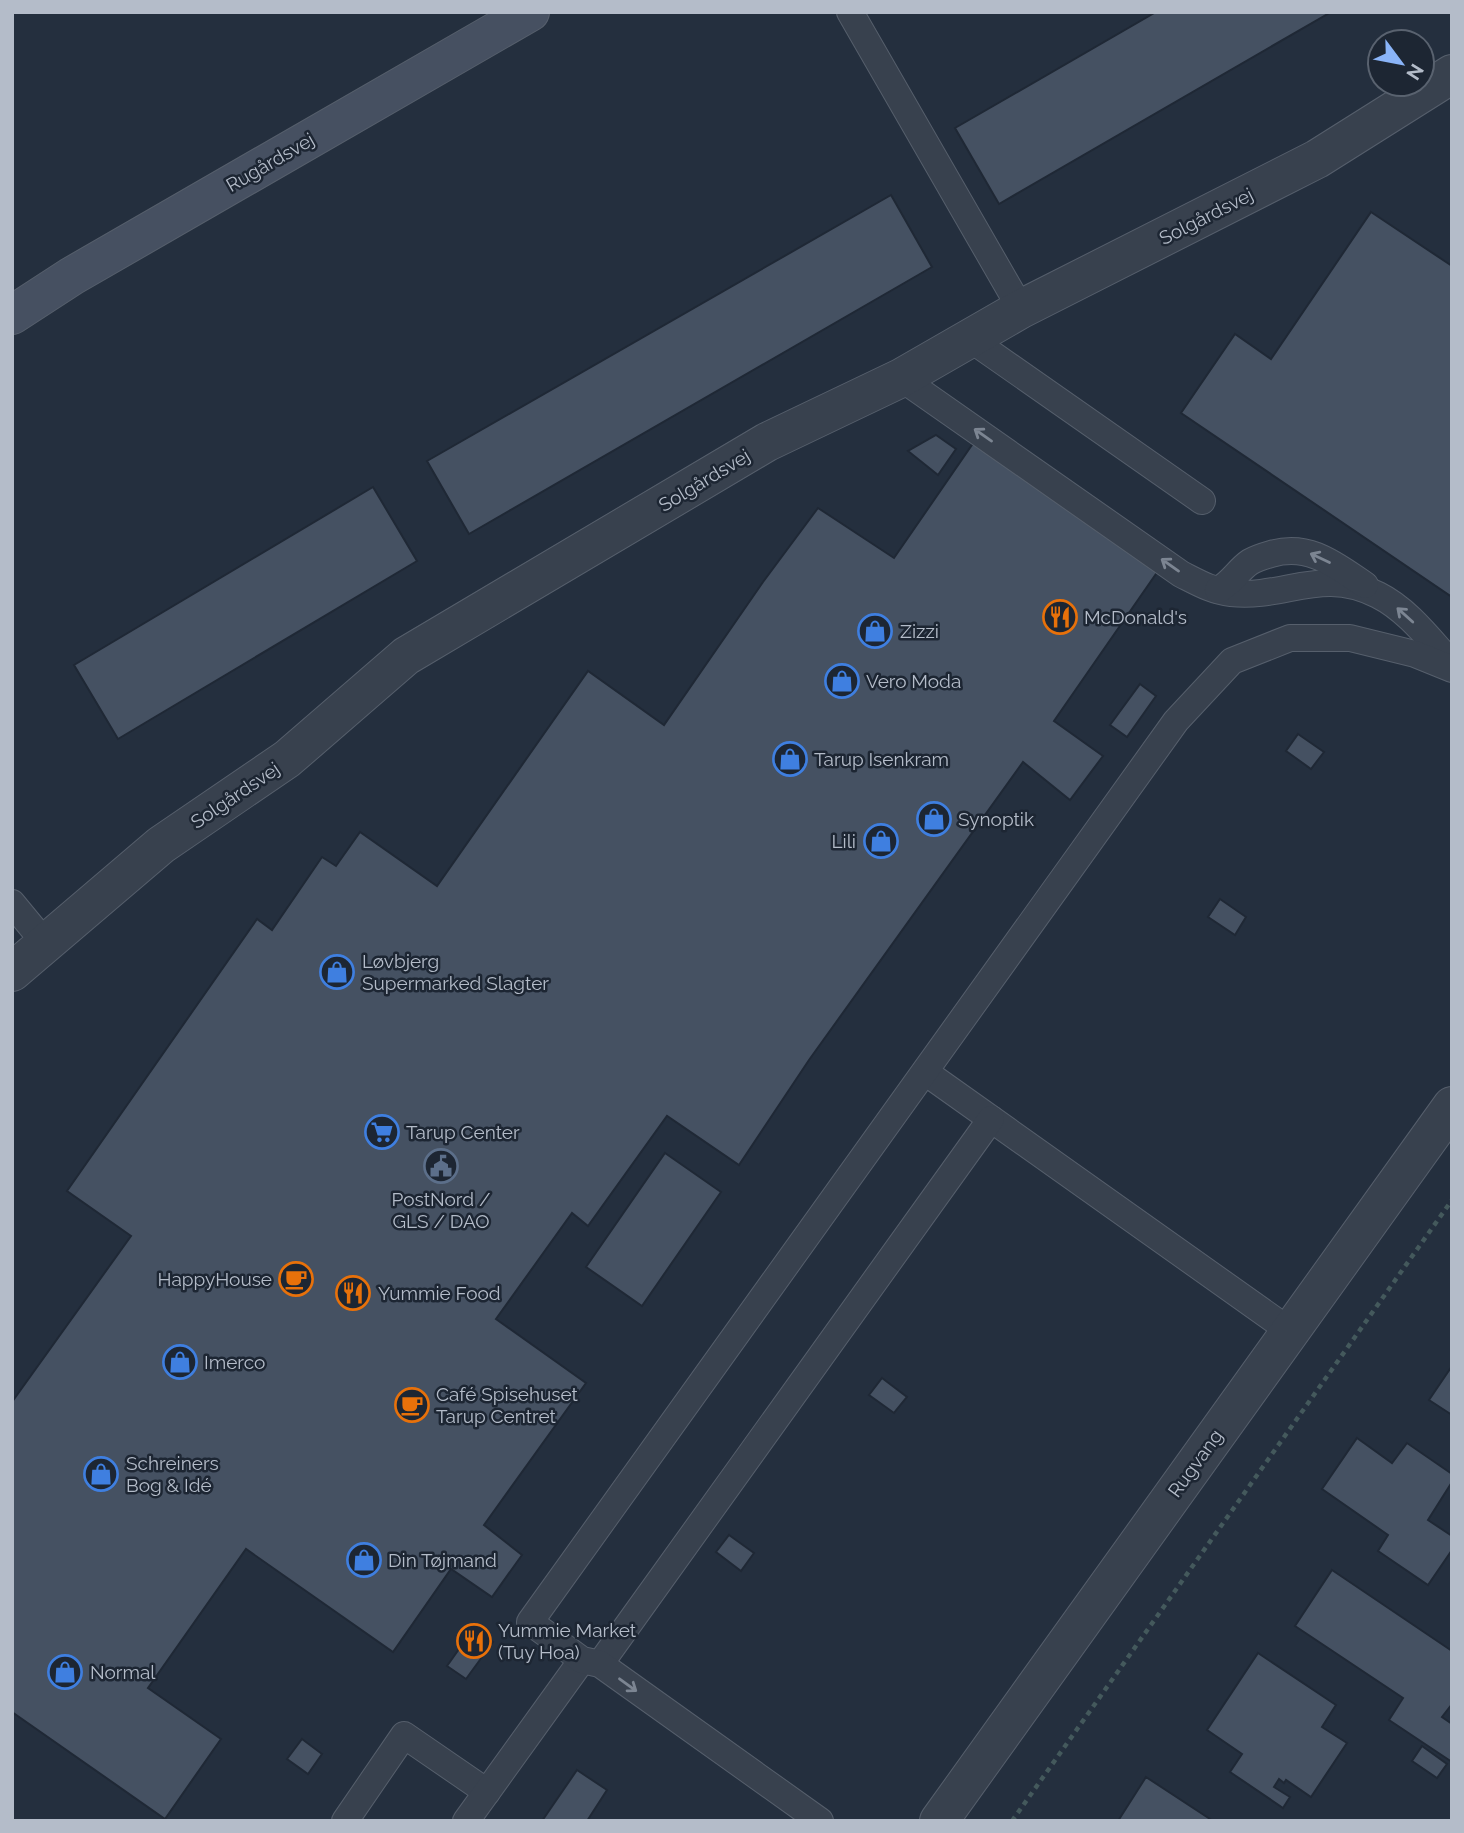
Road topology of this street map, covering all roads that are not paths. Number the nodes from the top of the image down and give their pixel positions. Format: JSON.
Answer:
{"nodes":[{"id":1,"x":530,"y":12,"type":"edge"},
{"id":2,"x":850,"y":12,"type":"edge"},
{"id":3,"x":1452,"y":74,"type":"edge"},
{"id":4,"x":1021,"y":309,"type":"junction"},
{"id":5,"x":12,"y":314,"type":"edge"},
{"id":6,"x":970,"y":338,"type":"junction"},
{"id":7,"x":901,"y":377,"type":"junction"},
{"id":8,"x":1202,"y":501,"type":"dead end"},
{"id":9,"x":1218,"y":590,"type":"junction"},
{"id":10,"x":1377,"y":594,"type":"junction"},
{"id":11,"x":1452,"y":667,"type":"edge"},
{"id":12,"x":12,"y":903,"type":"edge"},
{"id":13,"x":46,"y":943,"type":"junction"},
{"id":14,"x":12,"y":972,"type":"edge"},
{"id":15,"x":925,"y":1072,"type":"junction"},
{"id":16,"x":1452,"y":1107,"type":"edge"},
{"id":17,"x":991,"y":1119,"type":"junction"},
{"id":18,"x":1290,"y":1331,"type":"junction"},
{"id":19,"x":591,"y":1662,"type":"junction"},
{"id":20,"x":487,"y":1792,"type":"junction"},
{"id":21,"x":802,"y":1816,"type":"edge"},
{"id":22,"x":345,"y":1821,"type":"edge"},
{"id":23,"x":466,"y":1821,"type":"edge"},
{"id":24,"x":939,"y":1821,"type":"edge"}],
"edges":[{"from":1,"to":5,"type":"main road","name":"Rugårdsvej"},
{"from":2,"to":4,"type":"lane"},
{"from":3,"to":4,"type":"street","name":"Solgårdsvej"},
{"from":4,"to":6,"type":"street","name":"Solgårdsvej"},
{"from":6,"to":7,"type":"street","name":"Solgårdsvej"},
{"from":6,"to":8,"type":"lane"},
{"from":9,"to":7,"type":"lane","one_way":true},
{"from":7,"to":13,"type":"street","name":"Solgårdsvej"},
{"from":9,"to":10,"type":"lane"},
{"from":10,"to":9,"type":"lane","one_way":true},
{"from":11,"to":10,"type":"lane","one_way":true},
{"from":11,"to":15,"type":"lane"},
{"from":12,"to":13,"type":"lane"},
{"from":13,"to":14,"type":"street","name":"Solgårdsvej"},
{"from":15,"to":17,"type":"lane"},
{"from":15,"to":19,"type":"lane"},
{"from":16,"to":18,"type":"street","name":"Rugvang"},
{"from":17,"to":18,"type":"lane"},
{"from":17,"to":19,"type":"lane"},
{"from":18,"to":24,"type":"street","name":"Rugvang"},
{"from":19,"to":20,"type":"lane"},
{"from":19,"to":21,"type":"lane","one_way":true},
{"from":20,"to":22,"type":"lane"},
{"from":20,"to":23,"type":"lane"}]}
